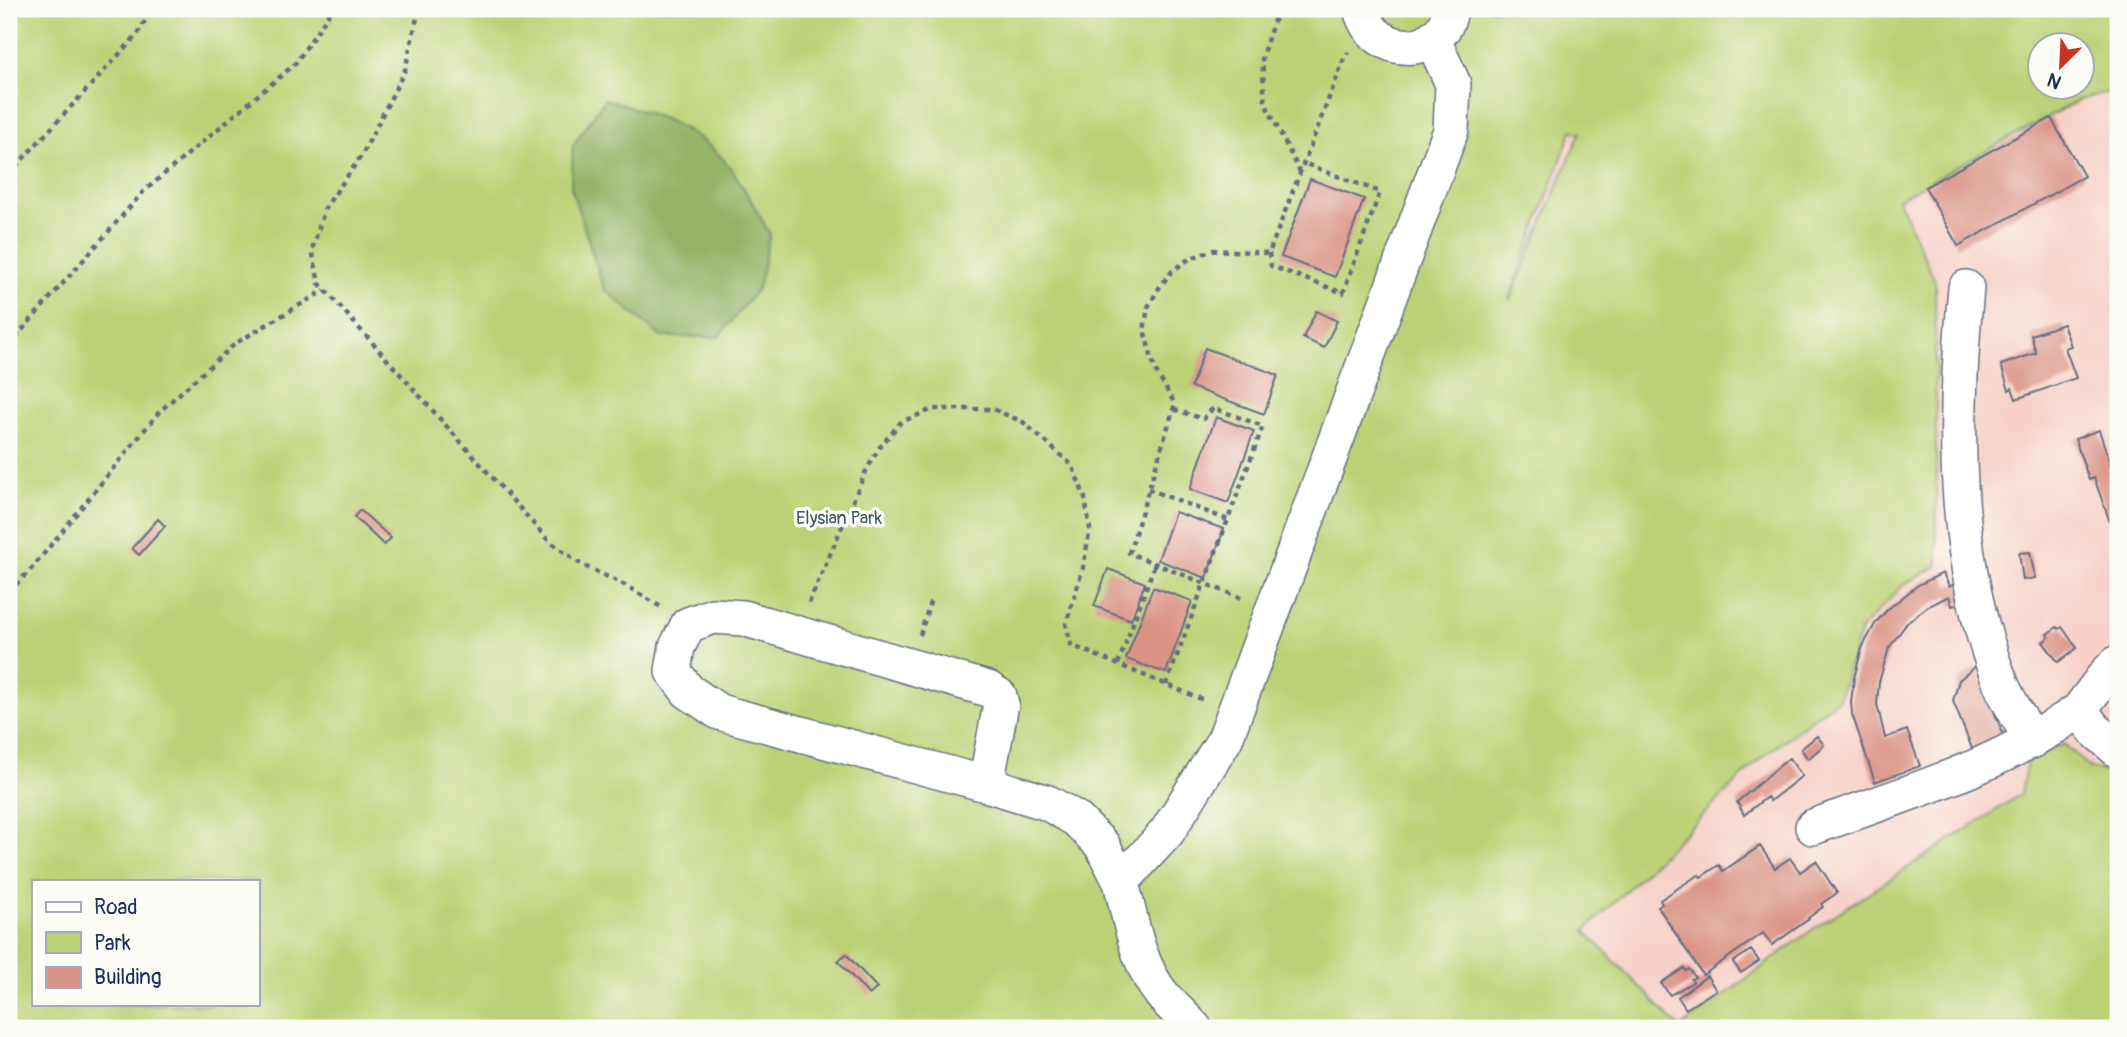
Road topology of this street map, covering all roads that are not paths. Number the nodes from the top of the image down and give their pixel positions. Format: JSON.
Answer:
{"nodes":[{"id":1,"x":1450,"y":9,"type":"edge"},
{"id":2,"x":1364,"y":17,"type":"edge"},
{"id":3,"x":1432,"y":38,"type":"junction"},
{"id":4,"x":1966,"y":288,"type":"dead end"},
{"id":5,"x":2118,"y":663,"type":"edge"},
{"id":6,"x":2079,"y":710,"type":"junction"},
{"id":7,"x":2032,"y":740,"type":"junction"},
{"id":8,"x":2118,"y":750,"type":"edge"},
{"id":9,"x":986,"y":784,"type":"junction"},
{"id":10,"x":1813,"y":827,"type":"dead end"},
{"id":11,"x":1121,"y":882,"type":"junction"},
{"id":12,"x":1194,"y":1028,"type":"edge"}],
"edges":[{"from":1,"to":3,"type":"lane"},
{"from":2,"to":3,"type":"lane"},
{"from":3,"to":11,"type":"lane"},
{"from":4,"to":7,"type":"lane"},
{"from":5,"to":6,"type":"lane"},
{"from":6,"to":7,"type":"lane"},
{"from":6,"to":8,"type":"lane"},
{"from":7,"to":10,"type":"lane"},
{"from":9,"to":9,"type":"lane"},
{"from":9,"to":11,"type":"lane"},
{"from":11,"to":12,"type":"lane"}]}
